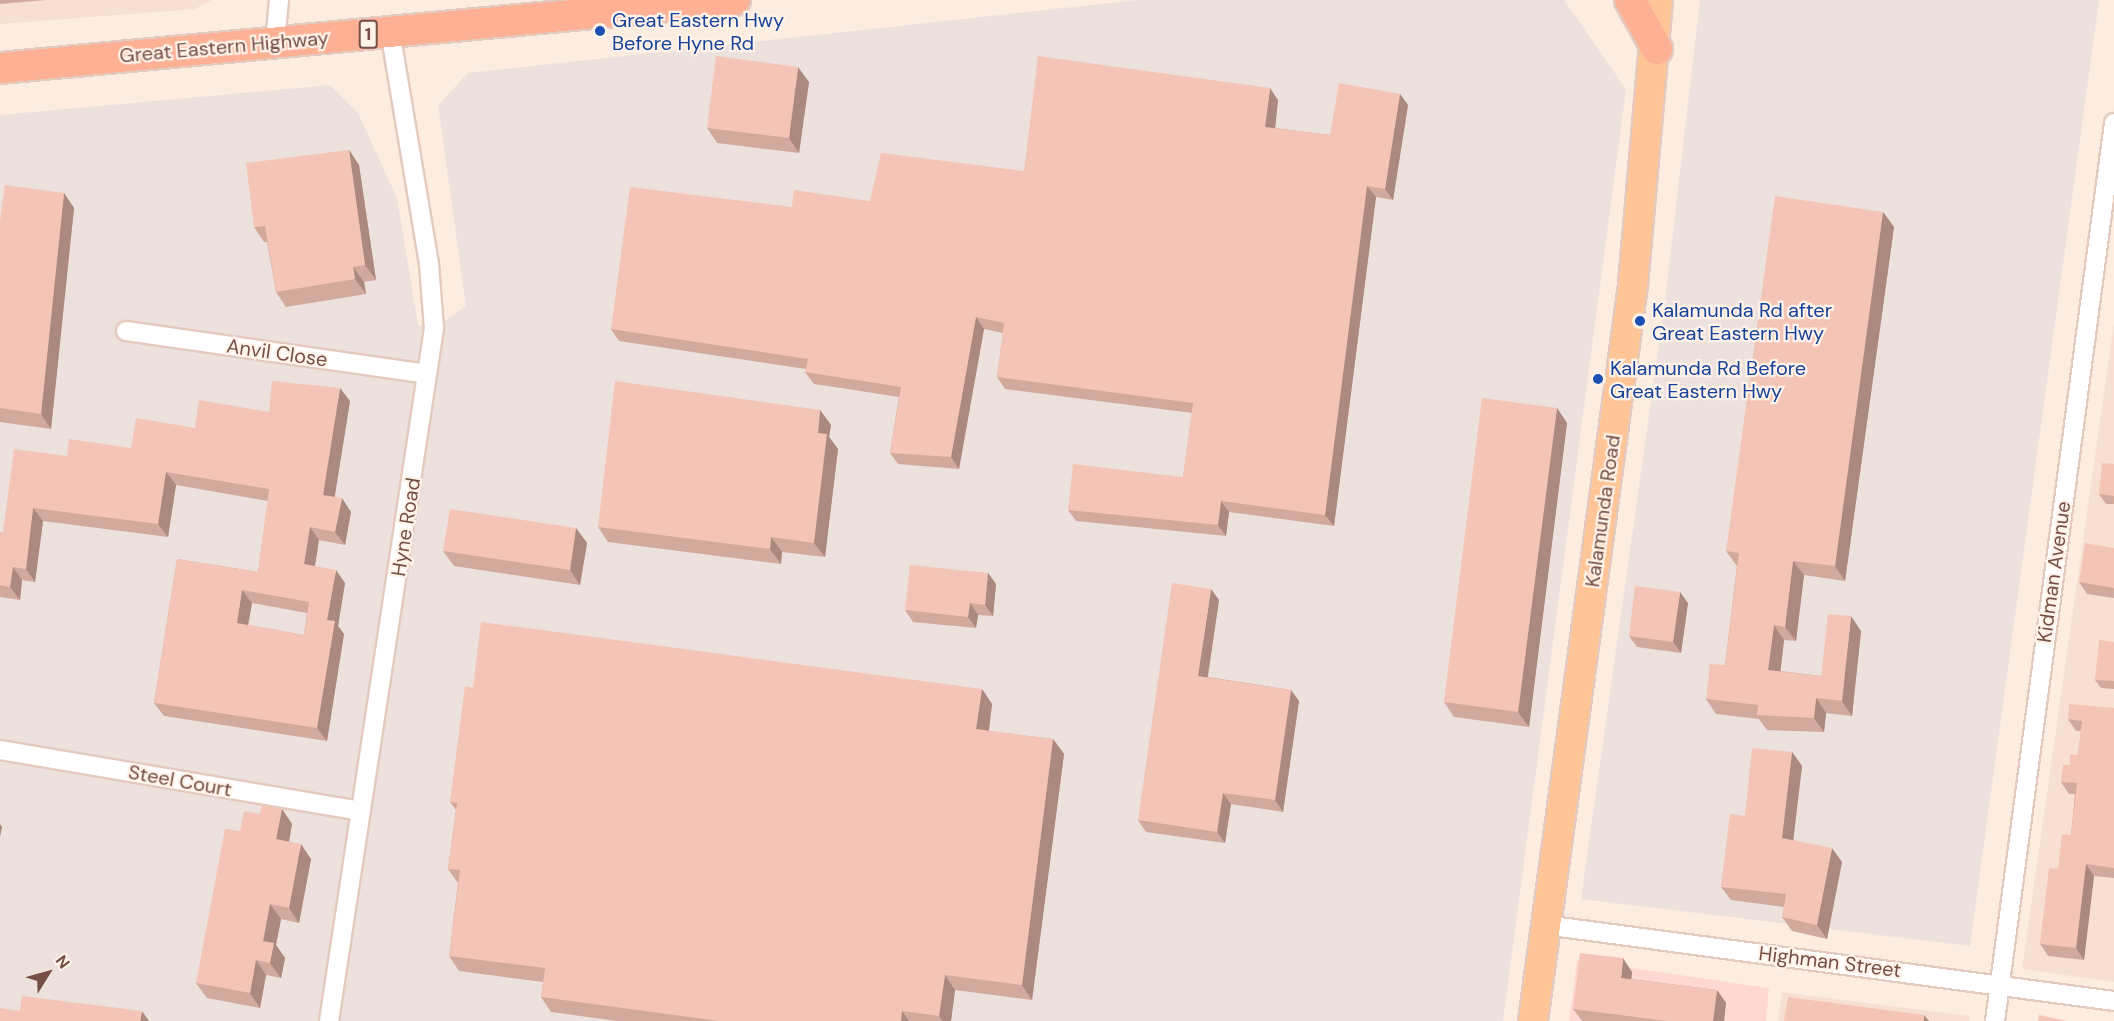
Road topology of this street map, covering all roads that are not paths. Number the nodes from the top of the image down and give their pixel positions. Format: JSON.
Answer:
{"nodes":[{"id":1,"x":279,"y":0,"type":"edge"},
{"id":2,"x":735,"y":0,"type":"edge"},
{"id":3,"x":1630,"y":0,"type":"edge"},
{"id":4,"x":1658,"y":0,"type":"edge"},
{"id":5,"x":390,"y":32,"type":"junction"},
{"id":6,"x":275,"y":43,"type":"junction"},
{"id":7,"x":1657,"y":49,"type":"junction"},
{"id":8,"x":0,"y":68,"type":"edge"},
{"id":9,"x":2114,"y":123,"type":"edge"},
{"id":10,"x":126,"y":331,"type":"dead end"},
{"id":11,"x":427,"y":374,"type":"junction"},
{"id":12,"x":0,"y":750,"type":"edge"},
{"id":13,"x":360,"y":811,"type":"junction"},
{"id":14,"x":1545,"y":925,"type":"junction"},
{"id":15,"x":2000,"y":984,"type":"junction"},
{"id":16,"x":2114,"y":1001,"type":"edge"},
{"id":17,"x":329,"y":1021,"type":"edge"},
{"id":18,"x":1533,"y":1021,"type":"edge"},
{"id":19,"x":1995,"y":1021,"type":"edge"}],
"edges":[{"from":1,"to":6,"type":"street"},
{"from":2,"to":5,"type":"highway","name":"Great Eastern Highway","number":"1"},
{"from":3,"to":7,"type":"highway"},
{"from":4,"to":7,"type":"main road","name":"Kalamunda Road"},
{"from":5,"to":6,"type":"highway","name":"Great Eastern Highway","number":"1"},
{"from":5,"to":11,"type":"street","name":"Hyne Road"},
{"from":6,"to":8,"type":"highway","name":"Great Eastern Highway","number":"1"},
{"from":7,"to":14,"type":"main road","name":"Kalamunda Road"},
{"from":9,"to":15,"type":"street","name":"Kidman Avenue"},
{"from":10,"to":11,"type":"street","name":"Anvil Close"},
{"from":11,"to":13,"type":"street","name":"Hyne Road"},
{"from":12,"to":13,"type":"street","name":"Steel Court"},
{"from":13,"to":17,"type":"street","name":"Hyne Road"},
{"from":14,"to":15,"type":"street","name":"Highman Street"},
{"from":14,"to":18,"type":"main road","name":"Kalamunda Road"},
{"from":15,"to":16,"type":"street","name":"Highman Street"},
{"from":15,"to":19,"type":"street","name":"Kidman Avenue"}]}
